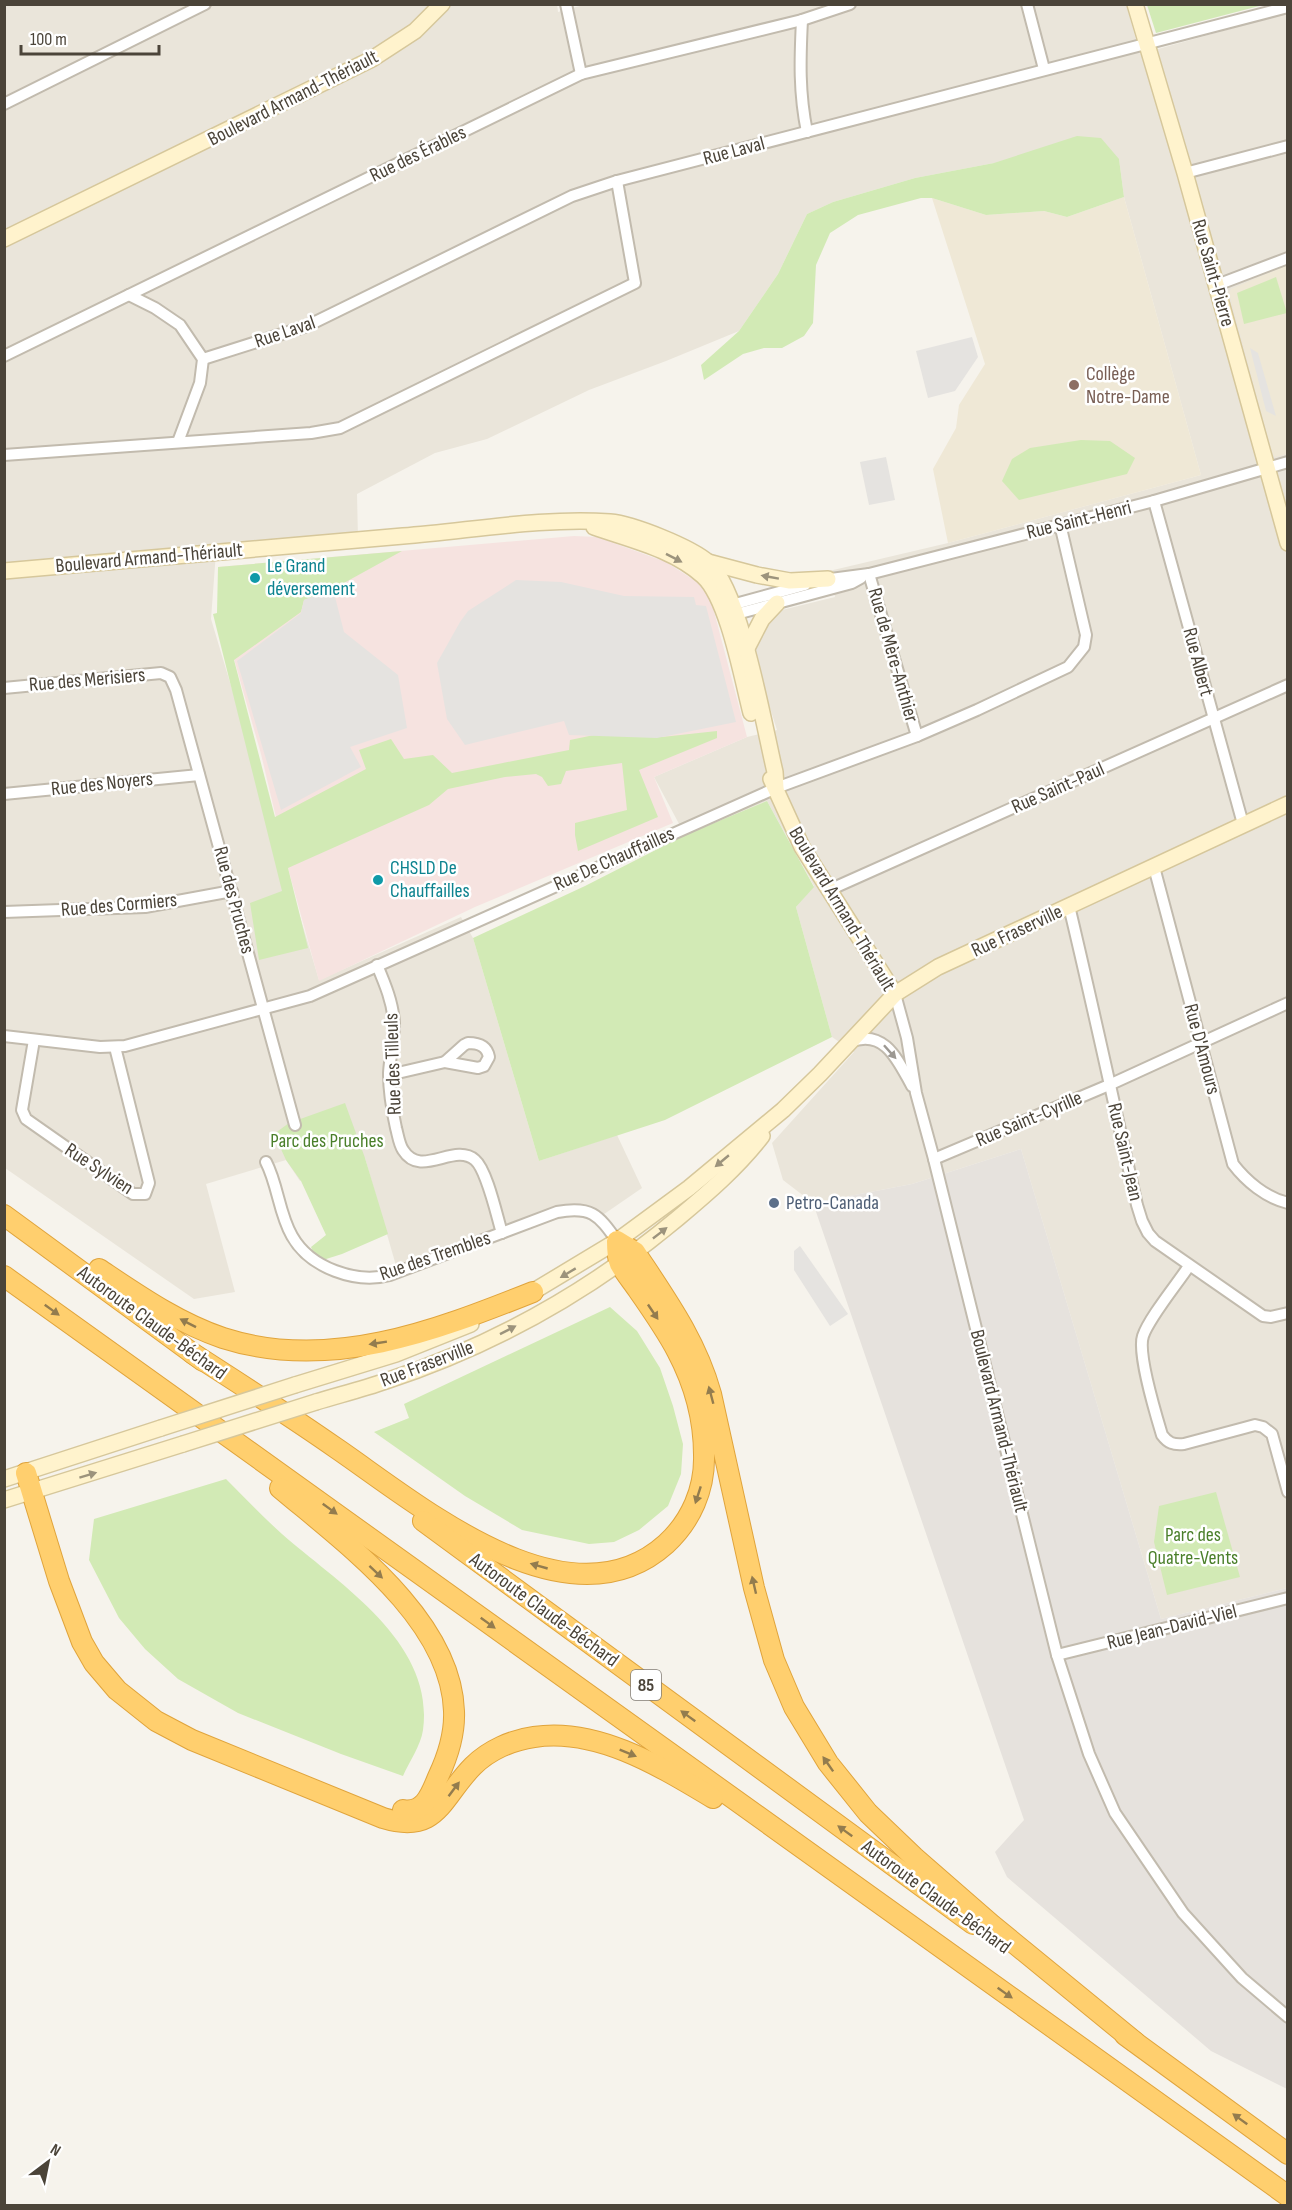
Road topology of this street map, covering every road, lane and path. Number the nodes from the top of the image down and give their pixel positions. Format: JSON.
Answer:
{"nodes":[{"id":1,"x":205,"y":4,"type":"edge"},
{"id":2,"x":442,"y":4,"type":"edge"},
{"id":3,"x":566,"y":4,"type":"edge"},
{"id":4,"x":850,"y":4,"type":"edge"},
{"id":5,"x":1027,"y":4,"type":"edge"},
{"id":6,"x":1135,"y":4,"type":"edge"},
{"id":7,"x":1287,"y":7,"type":"edge"},
{"id":8,"x":802,"y":21,"type":"junction"},
{"id":9,"x":1146,"y":44,"type":"junction"},
{"id":10,"x":1044,"y":69,"type":"junction"},
{"id":11,"x":581,"y":74,"type":"junction"},
{"id":12,"x":4,"y":104,"type":"edge"},
{"id":13,"x":807,"y":132,"type":"junction"},
{"id":14,"x":1287,"y":146,"type":"edge"},
{"id":15,"x":1185,"y":173,"type":"junction"},
{"id":16,"x":617,"y":182,"type":"junction"},
{"id":17,"x":4,"y":239,"type":"edge"},
{"id":18,"x":1287,"y":258,"type":"edge"},
{"id":19,"x":1217,"y":285,"type":"junction"},
{"id":20,"x":129,"y":295,"type":"junction"},
{"id":21,"x":4,"y":356,"type":"edge"},
{"id":22,"x":202,"y":359,"type":"junction"},
{"id":23,"x":178,"y":442,"type":"junction"},
{"id":24,"x":4,"y":455,"type":"edge"},
{"id":25,"x":1287,"y":462,"type":"edge"},
{"id":26,"x":1266,"y":467,"type":"junction"},
{"id":27,"x":1154,"y":501,"type":"junction"},
{"id":28,"x":580,"y":522,"type":"junction"},
{"id":29,"x":1060,"y":524,"type":"junction"},
{"id":30,"x":1287,"y":543,"type":"edge"},
{"id":31,"x":707,"y":562,"type":"junction"},
{"id":32,"x":4,"y":571,"type":"edge"},
{"id":33,"x":869,"y":574,"type":"junction"},
{"id":34,"x":828,"y":579,"type":"junction"},
{"id":35,"x":777,"y":603,"type":"junction"},
{"id":36,"x":729,"y":611,"type":"junction"},
{"id":37,"x":746,"y":650,"type":"junction"},
{"id":38,"x":170,"y":677,"type":"joint"},
{"id":39,"x":1287,"y":685,"type":"edge"},
{"id":40,"x":4,"y":688,"type":"edge"},
{"id":41,"x":1213,"y":718,"type":"junction"},
{"id":42,"x":917,"y":736,"type":"junction"},
{"id":43,"x":199,"y":775,"type":"junction"},
{"id":44,"x":776,"y":788,"type":"junction"},
{"id":45,"x":4,"y":794,"type":"edge"},
{"id":46,"x":1287,"y":804,"type":"edge"},
{"id":47,"x":1243,"y":824,"type":"junction"},
{"id":48,"x":1154,"y":867,"type":"junction"},
{"id":49,"x":829,"y":890,"type":"junction"},
{"id":50,"x":232,"y":891,"type":"junction"},
{"id":51,"x":1069,"y":906,"type":"junction"},
{"id":52,"x":4,"y":912,"type":"edge"},
{"id":53,"x":377,"y":966,"type":"junction"},
{"id":54,"x":895,"y":994,"type":"junction"},
{"id":55,"x":1287,"y":1003,"type":"edge"},
{"id":56,"x":263,"y":1009,"type":"junction"},
{"id":57,"x":4,"y":1036,"type":"edge"},
{"id":58,"x":34,"y":1040,"type":"junction"},
{"id":59,"x":847,"y":1043,"type":"junction"},
{"id":60,"x":1200,"y":1043,"type":"junction"},
{"id":61,"x":115,"y":1047,"type":"junction"},
{"id":62,"x":445,"y":1062,"type":"dead end"},
{"id":63,"x":389,"y":1075,"type":"junction"},
{"id":64,"x":1109,"y":1085,"type":"junction"},
{"id":65,"x":916,"y":1093,"type":"junction"},
{"id":66,"x":783,"y":1110,"type":"junction"},
{"id":67,"x":295,"y":1125,"type":"dead end"},
{"id":68,"x":934,"y":1159,"type":"junction"},
{"id":69,"x":266,"y":1162,"type":"dead end"},
{"id":70,"x":1287,"y":1203,"type":"edge"},
{"id":71,"x":4,"y":1205,"type":"edge"},
{"id":72,"x":4,"y":1215,"type":"edge"},
{"id":73,"x":502,"y":1233,"type":"junction"},
{"id":74,"x":617,"y":1241,"type":"junction"},
{"id":75,"x":628,"y":1258,"type":"junction"},
{"id":76,"x":1189,"y":1266,"type":"junction"},
{"id":77,"x":4,"y":1276,"type":"edge"},
{"id":78,"x":533,"y":1292,"type":"junction"},
{"id":79,"x":1287,"y":1313,"type":"edge"},
{"id":80,"x":192,"y":1353,"type":"junction"},
{"id":81,"x":121,"y":1360,"type":"junction"},
{"id":82,"x":26,"y":1473,"type":"junction"},
{"id":83,"x":4,"y":1479,"type":"edge"},
{"id":84,"x":32,"y":1492,"type":"junction"},
{"id":85,"x":1287,"y":1492,"type":"edge"},
{"id":86,"x":4,"y":1500,"type":"edge"},
{"id":87,"x":1287,"y":1598,"type":"edge"},
{"id":88,"x":77,"y":1627,"type":"junction"},
{"id":89,"x":1057,"y":1655,"type":"junction"},
{"id":90,"x":981,"y":1976,"type":"junction"},
{"id":91,"x":1287,"y":2017,"type":"edge"},
{"id":92,"x":1135,"y":2043,"type":"junction"},
{"id":93,"x":1287,"y":2154,"type":"edge"},
{"id":94,"x":1287,"y":2196,"type":"edge"}],
"edges":[{"from":1,"to":12,"type":"street"},
{"from":2,"to":17,"type":"street","name":"Boulevard Armand-Thériault"},
{"from":3,"to":11,"type":"street"},
{"from":4,"to":8,"type":"street","name":"Rue des Érables"},
{"from":5,"to":10,"type":"street"},
{"from":6,"to":9,"type":"street","name":"Rue Saint-Pierre"},
{"from":7,"to":9,"type":"street","name":"Rue Laval"},
{"from":8,"to":11,"type":"street","name":"Rue des Érables"},
{"from":8,"to":13,"type":"street"},
{"from":9,"to":10,"type":"street","name":"Rue Laval"},
{"from":9,"to":15,"type":"street","name":"Rue Saint-Pierre"},
{"from":10,"to":13,"type":"street","name":"Rue Laval"},
{"from":11,"to":20,"type":"street","name":"Rue des Érables"},
{"from":13,"to":16,"type":"street","name":"Rue Laval"},
{"from":14,"to":15,"type":"street"},
{"from":15,"to":19,"type":"street","name":"Rue Saint-Pierre"},
{"from":16,"to":22,"type":"street","name":"Rue Laval"},
{"from":16,"to":23,"type":"street"},
{"from":18,"to":19,"type":"street"},
{"from":19,"to":26,"type":"street","name":"Rue Saint-Pierre"},
{"from":20,"to":21,"type":"street","name":"Rue des Érables"},
{"from":20,"to":22,"type":"street"},
{"from":22,"to":23,"type":"street"},
{"from":23,"to":24,"type":"street"},
{"from":25,"to":26,"type":"street","name":"Rue Saint-Henri"},
{"from":26,"to":27,"type":"street","name":"Rue Saint-Henri"},
{"from":26,"to":30,"type":"street","name":"Rue Saint-Pierre"},
{"from":27,"to":29,"type":"street","name":"Rue Saint-Henri"},
{"from":27,"to":41,"type":"street","name":"Rue Albert"},
{"from":28,"to":31,"type":"street","name":"Boulevard Armand-Thériault"},
{"from":28,"to":32,"type":"street","name":"Boulevard Armand-Thériault"},
{"from":28,"to":36,"type":"street","name":"Boulevard Armand-Thériault","one_way":true},
{"from":29,"to":33,"type":"street","name":"Rue Saint-Henri"},
{"from":29,"to":42,"type":"street","name":"Rue De Chauffailles"},
{"from":34,"to":31,"type":"street","one_way":true},
{"from":31,"to":36,"type":"street","name":"Boulevard Armand-Thériault"},
{"from":33,"to":34,"type":"street","name":"Rue Saint-Henri"},
{"from":33,"to":35,"type":"street","name":"Rue Saint-Henri"},
{"from":33,"to":42,"type":"street","name":"Rue de Mère-Anthier"},
{"from":34,"to":36,"type":"street","name":"Rue Saint-Henri"},
{"from":35,"to":36,"type":"street","name":"Rue Saint-Henri"},
{"from":35,"to":37,"type":"street"},
{"from":36,"to":37,"type":"street","name":"Boulevard Armand-Thériault"},
{"from":36,"to":44,"type":"street","name":"Boulevard Armand-Thériault"},
{"from":37,"to":44,"type":"street","name":"Boulevard Armand-Thériault"},
{"from":38,"to":40,"type":"street","name":"Rue des Merisiers"},
{"from":38,"to":43,"type":"street","name":"Rue des Pruches"},
{"from":39,"to":41,"type":"street","name":"Rue Saint-Paul"},
{"from":41,"to":47,"type":"street","name":"Rue Albert"},
{"from":41,"to":49,"type":"street","name":"Rue Saint-Paul"},
{"from":42,"to":44,"type":"street","name":"Rue De Chauffailles"},
{"from":43,"to":45,"type":"street","name":"Rue des Noyers"},
{"from":43,"to":50,"type":"street","name":"Rue des Pruches"},
{"from":44,"to":49,"type":"street","name":"Boulevard Armand-Thériault"},
{"from":44,"to":53,"type":"street","name":"Rue De Chauffailles"},
{"from":46,"to":47,"type":"street","name":"Rue Fraserville"},
{"from":47,"to":48,"type":"street","name":"Rue Fraserville"},
{"from":48,"to":51,"type":"street","name":"Rue Fraserville"},
{"from":48,"to":60,"type":"street","name":"Rue D'Amours"},
{"from":49,"to":54,"type":"street","name":"Boulevard Armand-Thériault"},
{"from":50,"to":52,"type":"street","name":"Rue des Cormiers"},
{"from":50,"to":56,"type":"street","name":"Rue des Pruches"},
{"from":51,"to":54,"type":"street","name":"Rue Fraserville"},
{"from":51,"to":64,"type":"street","name":"Rue Saint-Jean"},
{"from":53,"to":56,"type":"street","name":"Rue De Chauffailles"},
{"from":53,"to":63,"type":"street","name":"Rue des Tilleuls"},
{"from":54,"to":59,"type":"street","name":"Rue Fraserville"},
{"from":54,"to":65,"type":"street","name":"Boulevard Armand-Thériault"},
{"from":55,"to":60,"type":"street","name":"Rue Saint-Cyrille"},
{"from":56,"to":61,"type":"street","name":"Rue De Chauffailles"},
{"from":56,"to":67,"type":"street","name":"Rue des Pruches"},
{"from":57,"to":58,"type":"street","name":"Rue De Chauffailles"},
{"from":58,"to":61,"type":"street","name":"Rue De Chauffailles"},
{"from":58,"to":61,"type":"street","name":"Rue Sylvien"},
{"from":59,"to":65,"type":"street","one_way":true},
{"from":59,"to":66,"type":"street","name":"Rue Fraserville"},
{"from":60,"to":64,"type":"street","name":"Rue Saint-Cyrille"},
{"from":60,"to":70,"type":"street","name":"Rue D'Amours"},
{"from":62,"to":63,"type":"street"},
{"from":63,"to":73,"type":"street","name":"Rue des Tilleuls"},
{"from":64,"to":68,"type":"street","name":"Rue Saint-Cyrille"},
{"from":64,"to":76,"type":"street","name":"Rue Saint-Jean"},
{"from":65,"to":68,"type":"street","name":"Boulevard Armand-Thériault"},
{"from":66,"to":74,"type":"street","name":"Rue Fraserville","one_way":true},
{"from":75,"to":66,"type":"street","name":"Rue Fraserville","one_way":true},
{"from":68,"to":89,"type":"street","name":"Boulevard Armand-Thériault"},
{"from":69,"to":73,"type":"street","name":"Rue des Trembles"},
{"from":78,"to":71,"type":"highway","one_way":true},
{"from":72,"to":80,"type":"highway","name":"Autoroute Claude-Béchard","number":"85"},
{"from":73,"to":74,"type":"street","name":"Rue des Trembles"},
{"from":74,"to":75,"type":"highway"},
{"from":74,"to":78,"type":"street","name":"Rue Fraserville","one_way":true},
{"from":75,"to":80,"type":"highway","one_way":true},
{"from":84,"to":75,"type":"street","name":"Rue Fraserville","one_way":true,"bridge":true},
{"from":92,"to":75,"type":"highway","one_way":true},
{"from":76,"to":79,"type":"street","name":"Rue Saint-Jean"},
{"from":76,"to":85,"type":"street"},
{"from":77,"to":81,"type":"highway","name":"Autoroute Claude-Béchard","number":"85","one_way":true},
{"from":78,"to":82,"type":"street","name":"Rue Fraserville","bridge":true},
{"from":92,"to":80,"type":"highway","name":"Autoroute Claude-Béchard","number":"85","one_way":true},
{"from":81,"to":88,"type":"highway","one_way":true},
{"from":81,"to":90,"type":"highway","name":"Autoroute Claude-Béchard","number":"85","one_way":true},
{"from":82,"to":83,"type":"street","name":"Rue Fraserville"},
{"from":82,"to":84,"type":"highway"},
{"from":84,"to":86,"type":"street","name":"Rue Fraserville"},
{"from":84,"to":88,"type":"highway"},
{"from":87,"to":89,"type":"street","name":"Rue Jean-David-Viel"},
{"from":88,"to":90,"type":"highway","one_way":true},
{"from":89,"to":91,"type":"street","name":"Boulevard Armand-Thériault"},
{"from":90,"to":94,"type":"highway","name":"Autoroute Claude-Béchard","number":"85","one_way":true},
{"from":93,"to":92,"type":"highway","name":"Autoroute Claude-Béchard","number":"85","one_way":true}]}
